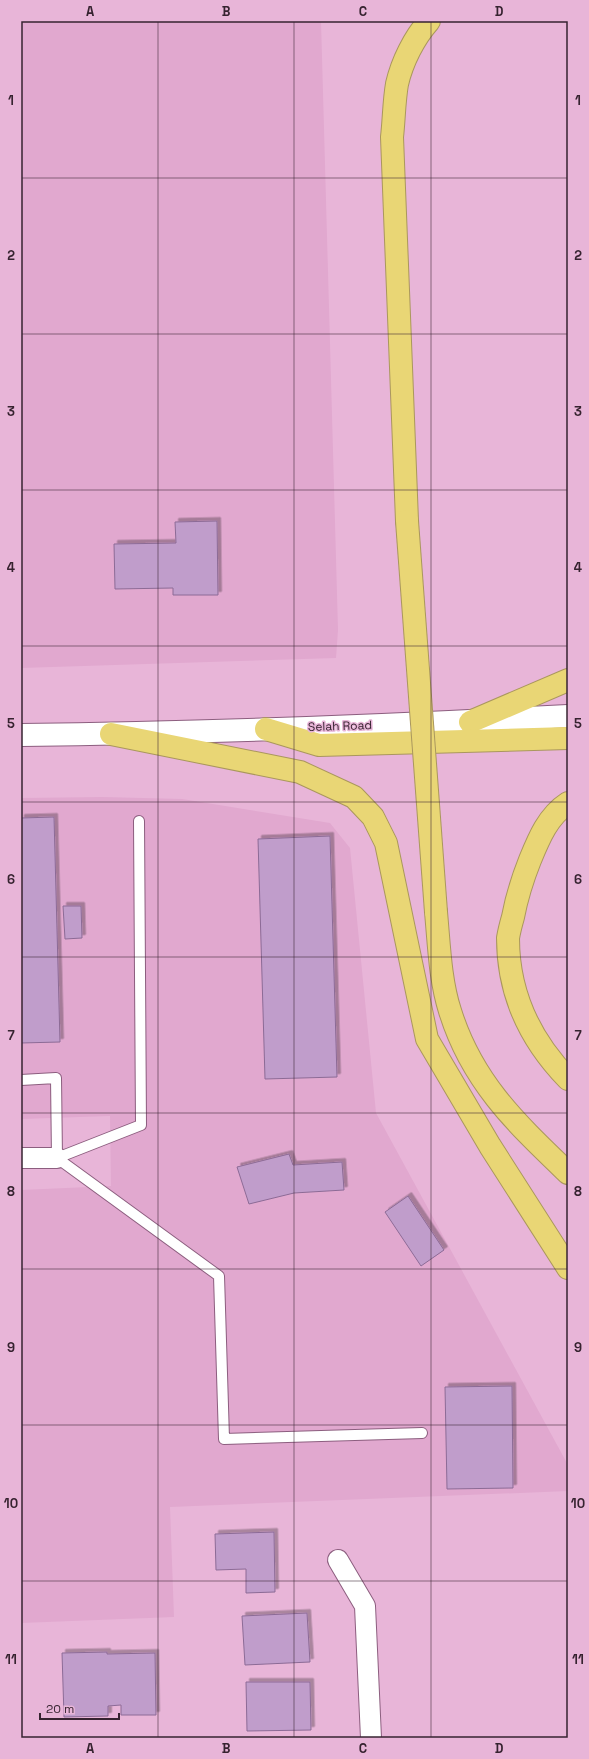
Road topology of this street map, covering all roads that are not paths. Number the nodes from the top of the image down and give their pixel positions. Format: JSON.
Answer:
{"nodes":[{"id":1,"x":429,"y":21,"type":"edge"},
{"id":2,"x":568,"y":680,"type":"edge"},
{"id":3,"x":568,"y":716,"type":"edge"},
{"id":4,"x":470,"y":722,"type":"junction"},
{"id":5,"x":266,"y":729,"type":"junction"},
{"id":6,"x":111,"y":734,"type":"junction"},
{"id":7,"x":21,"y":735,"type":"edge"},
{"id":8,"x":568,"y":738,"type":"edge"},
{"id":9,"x":568,"y":803,"type":"edge"},
{"id":10,"x":139,"y":821,"type":"dead end"},
{"id":11,"x":21,"y":1080,"type":"edge"},
{"id":12,"x":568,"y":1080,"type":"edge"},
{"id":13,"x":21,"y":1158,"type":"edge"},
{"id":14,"x":57,"y":1158,"type":"junction"},
{"id":15,"x":568,"y":1173,"type":"edge"},
{"id":16,"x":568,"y":1268,"type":"edge"},
{"id":17,"x":422,"y":1433,"type":"dead end"},
{"id":18,"x":338,"y":1560,"type":"dead end"},
{"id":19,"x":371,"y":1738,"type":"edge"}],
"edges":[{"from":1,"to":15,"type":"highway","bridge":true},
{"from":2,"to":4,"type":"highway"},
{"from":3,"to":4,"type":"main road","name":"Selah Road"},
{"from":4,"to":5,"type":"main road","name":"Selah Road"},
{"from":5,"to":6,"type":"main road","name":"Selah Road"},
{"from":5,"to":8,"type":"highway"},
{"from":6,"to":7,"type":"main road","name":"Selah Road"},
{"from":6,"to":16,"type":"highway"},
{"from":9,"to":12,"type":"highway"},
{"from":10,"to":14,"type":"lane"},
{"from":11,"to":14,"type":"lane"},
{"from":13,"to":14,"type":"street"},
{"from":14,"to":17,"type":"lane"},
{"from":18,"to":19,"type":"street"}]}
